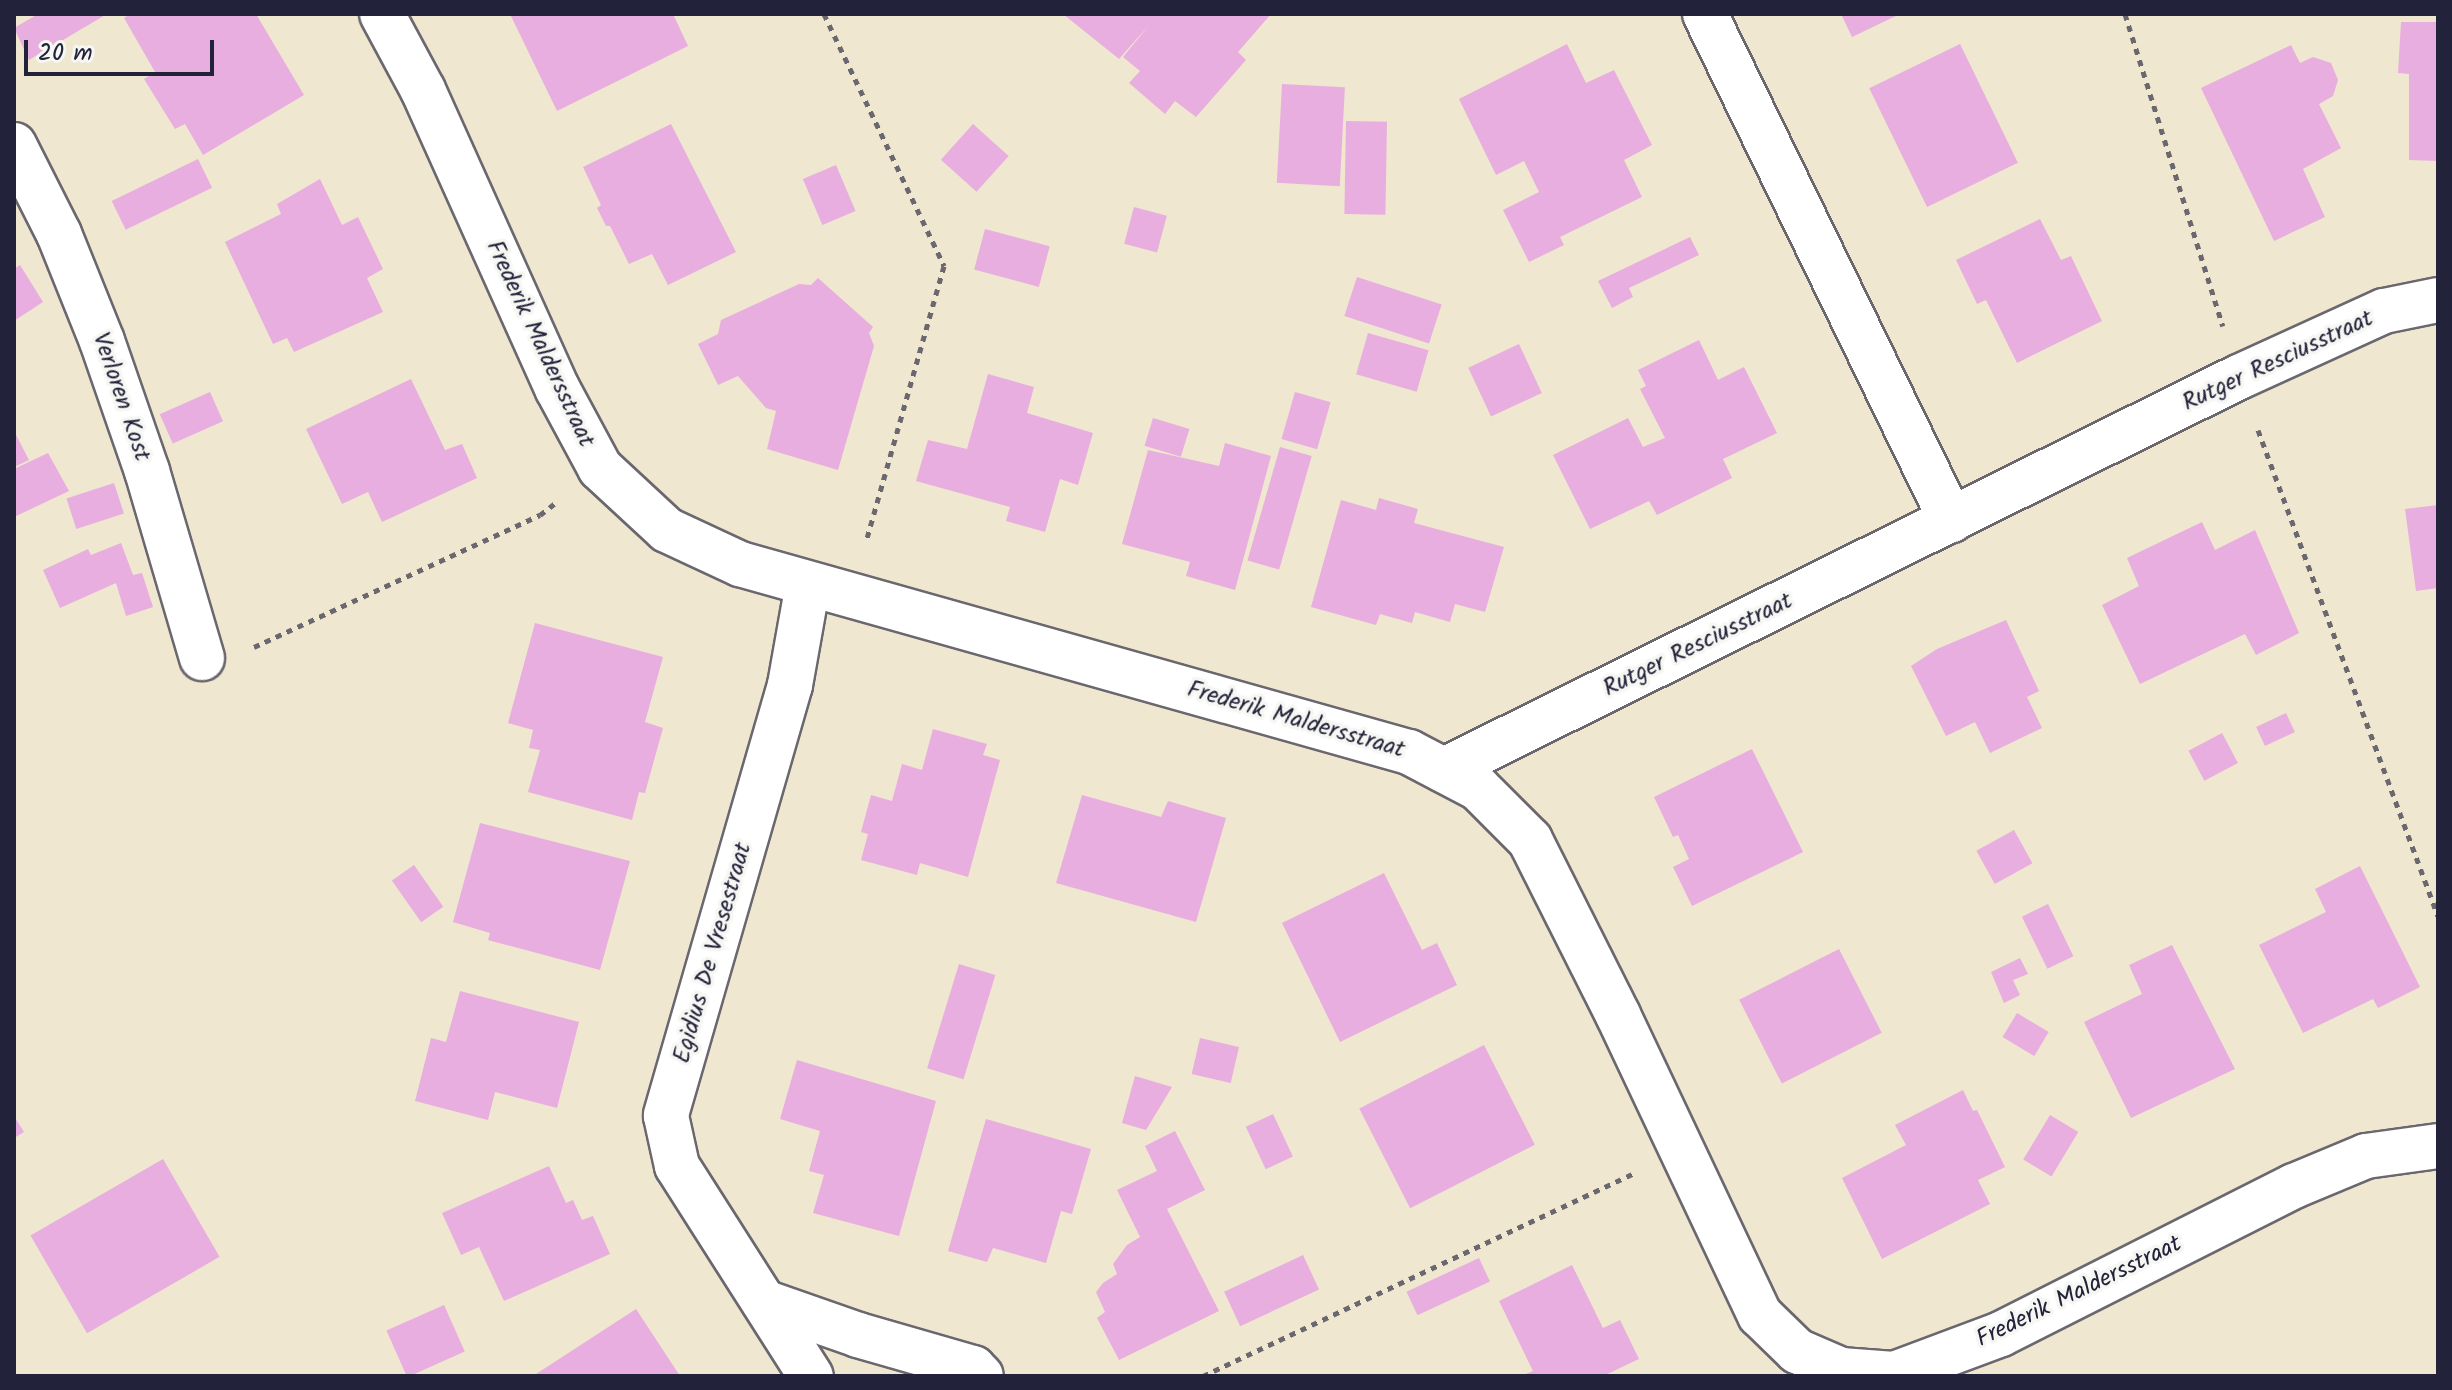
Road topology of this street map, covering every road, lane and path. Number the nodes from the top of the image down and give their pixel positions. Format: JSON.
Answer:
{"nodes":[{"id":1,"x":382,"y":14,"type":"edge"},
{"id":2,"x":824,"y":14,"type":"edge"},
{"id":3,"x":1705,"y":14,"type":"edge"},
{"id":4,"x":2125,"y":14,"type":"edge"},
{"id":5,"x":14,"y":145,"type":"edge"},
{"id":6,"x":2438,"y":300,"type":"edge"},
{"id":7,"x":2239,"y":377,"type":"junction"},
{"id":8,"x":600,"y":468,"type":"junction"},
{"id":9,"x":1951,"y":520,"type":"junction"},
{"id":10,"x":808,"y":584,"type":"junction"},
{"id":11,"x":851,"y":593,"type":"junction"},
{"id":12,"x":202,"y":658,"type":"joint"},
{"id":13,"x":1444,"y":770,"type":"junction"},
{"id":14,"x":2438,"y":916,"type":"edge"},
{"id":15,"x":2438,"y":1146,"type":"edge"},
{"id":16,"x":1682,"y":1150,"type":"junction"},
{"id":17,"x":764,"y":1302,"type":"junction"},
{"id":18,"x":811,"y":1376,"type":"edge"},
{"id":19,"x":981,"y":1376,"type":"edge"},
{"id":20,"x":1203,"y":1376,"type":"edge"}],
"edges":[{"from":1,"to":8,"type":"street","name":"Frederik Maldersstraat"},
{"from":2,"to":11,"type":"path"},
{"from":3,"to":9,"type":"street"},
{"from":4,"to":7,"type":"path"},
{"from":5,"to":12,"type":"street","name":"Verloren Kost"},
{"from":6,"to":7,"type":"street","name":"Rutger Resciusstraat"},
{"from":7,"to":9,"type":"street","name":"Rutger Resciusstraat"},
{"from":7,"to":14,"type":"path"},
{"from":8,"to":10,"type":"street","name":"Frederik Maldersstraat"},
{"from":8,"to":12,"type":"path"},
{"from":9,"to":13,"type":"street","name":"Rutger Resciusstraat"},
{"from":10,"to":11,"type":"street","name":"Frederik Maldersstraat"},
{"from":10,"to":17,"type":"street","name":"Egidius De Vresestraat"},
{"from":11,"to":13,"type":"street","name":"Frederik Maldersstraat"},
{"from":13,"to":16,"type":"street","name":"Frederik Maldersstraat"},
{"from":15,"to":16,"type":"street","name":"Frederik Maldersstraat"},
{"from":16,"to":20,"type":"path"},
{"from":17,"to":18,"type":"street","name":"Egidius De Vresestraat"},
{"from":17,"to":19,"type":"street"}]}
